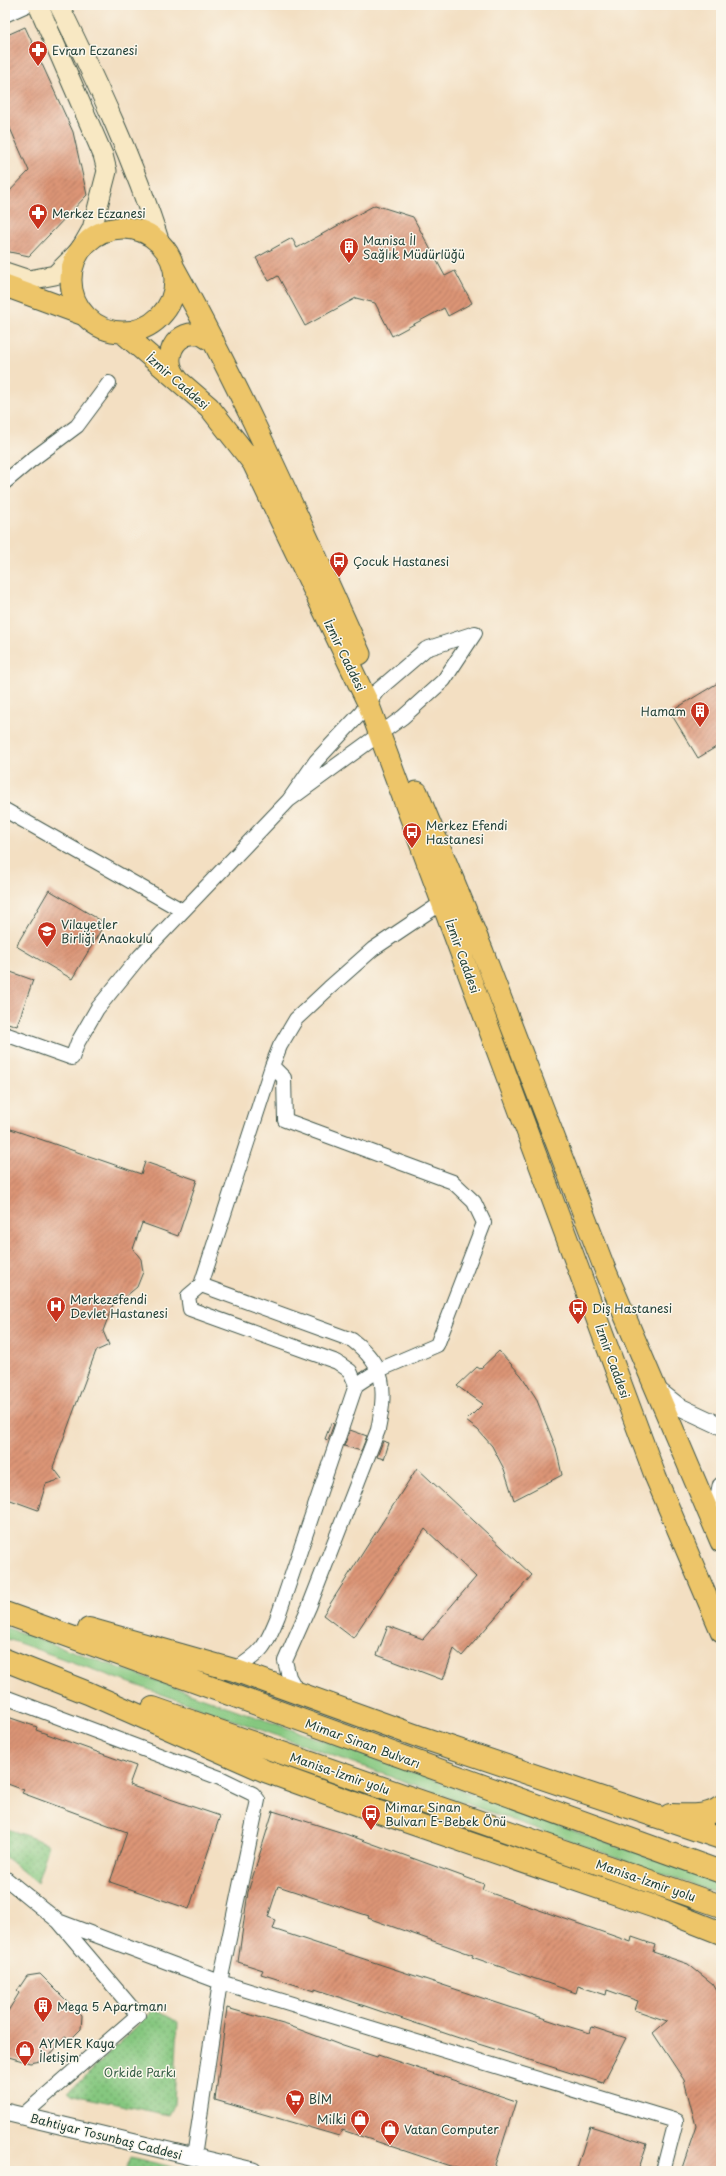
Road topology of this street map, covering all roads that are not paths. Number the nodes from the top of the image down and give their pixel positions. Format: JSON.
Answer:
{"nodes":[{"id":1,"x":27,"y":5,"type":"edge"},
{"id":2,"x":38,"y":5,"type":"edge"},
{"id":3,"x":59,"y":5,"type":"edge"},
{"id":4,"x":5,"y":15,"type":"edge"},
{"id":5,"x":160,"y":243,"type":"junction"},
{"id":6,"x":80,"y":250,"type":"junction"},
{"id":7,"x":173,"y":266,"type":"junction"},
{"id":8,"x":5,"y":272,"type":"edge"},
{"id":9,"x":5,"y":286,"type":"edge"},
{"id":10,"x":84,"y":315,"type":"junction"},
{"id":11,"x":122,"y":332,"type":"junction"},
{"id":12,"x":214,"y":342,"type":"junction"},
{"id":13,"x":109,"y":383,"type":"dead end"},
{"id":14,"x":180,"y":384,"type":"junction"},
{"id":15,"x":5,"y":482,"type":"edge"},
{"id":16,"x":372,"y":697,"type":"junction"},
{"id":17,"x":385,"y":730,"type":"junction"},
{"id":18,"x":289,"y":800,"type":"junction"},
{"id":19,"x":5,"y":810,"type":"edge"},
{"id":20,"x":451,"y":899,"type":"junction"},
{"id":21,"x":183,"y":911,"type":"junction"},
{"id":22,"x":5,"y":1034,"type":"edge"},
{"id":23,"x":272,"y":1066,"type":"junction"},
{"id":24,"x":201,"y":1285,"type":"junction"},
{"id":25,"x":379,"y":1370,"type":"junction"},
{"id":26,"x":356,"y":1385,"type":"junction"},
{"id":27,"x":653,"y":1386,"type":"junction"},
{"id":28,"x":721,"y":1426,"type":"edge"},
{"id":29,"x":721,"y":1486,"type":"edge"},
{"id":30,"x":719,"y":1538,"type":"edge"},
{"id":31,"x":5,"y":1606,"type":"edge"},
{"id":32,"x":5,"y":1613,"type":"edge"},
{"id":33,"x":721,"y":1631,"type":"edge"},
{"id":34,"x":5,"y":1656,"type":"edge"},
{"id":35,"x":5,"y":1660,"type":"edge"},
{"id":36,"x":234,"y":1670,"type":"junction"},
{"id":37,"x":297,"y":1691,"type":"junction"},
{"id":38,"x":5,"y":1697,"type":"edge"},
{"id":39,"x":721,"y":1807,"type":"edge"},
{"id":40,"x":651,"y":1814,"type":"junction"},
{"id":41,"x":721,"y":1838,"type":"edge"},
{"id":42,"x":721,"y":1872,"type":"edge"},
{"id":43,"x":5,"y":1878,"type":"edge"},
{"id":44,"x":721,"y":1906,"type":"edge"},
{"id":45,"x":655,"y":1907,"type":"junction"},
{"id":46,"x":58,"y":1921,"type":"junction"},
{"id":47,"x":721,"y":1933,"type":"edge"},
{"id":48,"x":721,"y":1949,"type":"edge"},
{"id":49,"x":220,"y":1982,"type":"junction"},
{"id":50,"x":5,"y":2112,"type":"edge"},
{"id":51,"x":22,"y":2116,"type":"junction"},
{"id":52,"x":194,"y":2157,"type":"junction"},
{"id":53,"x":253,"y":2171,"type":"edge"},
{"id":54,"x":663,"y":2171,"type":"edge"}],
"edges":[{"from":1,"to":4,"type":"street"},
{"from":2,"to":6,"type":"main road"},
{"from":3,"to":5,"type":"main road"},
{"from":5,"to":6,"type":"main road"},
{"from":5,"to":7,"type":"main road"},
{"from":6,"to":8,"type":"main road"},
{"from":6,"to":10,"type":"main road"},
{"from":7,"to":11,"type":"main road"},
{"from":7,"to":12,"type":"main road","name":"İzmir Caddesi"},
{"from":9,"to":10,"type":"main road"},
{"from":10,"to":11,"type":"main road"},
{"from":11,"to":14,"type":"main road","name":"İzmir Caddesi"},
{"from":12,"to":14,"type":"main road"},
{"from":12,"to":16,"type":"main road","name":"İzmir Caddesi"},
{"from":13,"to":15,"type":"street"},
{"from":14,"to":16,"type":"main road","name":"İzmir Caddesi"},
{"from":16,"to":17,"type":"main road","name":"İzmir Caddesi"},
{"from":16,"to":17,"type":"street"},
{"from":16,"to":18,"type":"street"},
{"from":17,"to":18,"type":"street"},
{"from":17,"to":20,"type":"main road","name":"İzmir Caddesi"},
{"from":18,"to":21,"type":"street"},
{"from":19,"to":21,"type":"street"},
{"from":20,"to":23,"type":"street"},
{"from":20,"to":27,"type":"main road","name":"İzmir Caddesi"},
{"from":20,"to":33,"type":"main road","name":"İzmir Caddesi"},
{"from":21,"to":22,"type":"street"},
{"from":23,"to":24,"type":"street"},
{"from":23,"to":25,"type":"street"},
{"from":24,"to":25,"type":"street"},
{"from":24,"to":26,"type":"street"},
{"from":25,"to":26,"type":"street"},
{"from":25,"to":37,"type":"street"},
{"from":26,"to":36,"type":"street"},
{"from":27,"to":28,"type":"street"},
{"from":27,"to":30,"type":"main road","name":"İzmir Caddesi"},
{"from":29,"to":30,"type":"street"},
{"from":31,"to":36,"type":"highway"},
{"from":32,"to":42,"type":"highway","name":"Mimar Sinan Bulvarı"},
{"from":34,"to":44,"type":"highway","name":"Manisa-İzmir yolu"},
{"from":35,"to":45,"type":"highway"},
{"from":36,"to":37,"type":"highway"},
{"from":37,"to":40,"type":"highway"},
{"from":38,"to":49,"type":"street"},
{"from":39,"to":40,"type":"highway"},
{"from":40,"to":41,"type":"highway"},
{"from":43,"to":46,"type":"street"},
{"from":45,"to":47,"type":"highway"},
{"from":45,"to":48,"type":"highway"},
{"from":46,"to":49,"type":"street"},
{"from":46,"to":51,"type":"street"},
{"from":49,"to":52,"type":"street"},
{"from":49,"to":54,"type":"street"},
{"from":50,"to":51,"type":"street","name":"Bahtiyar Tosunbaş Caddesi"},
{"from":51,"to":52,"type":"street","name":"Bahtiyar Tosunbaş Caddesi"},
{"from":52,"to":53,"type":"street","name":"Bahtiyar Tosunbaş Caddesi"}]}
